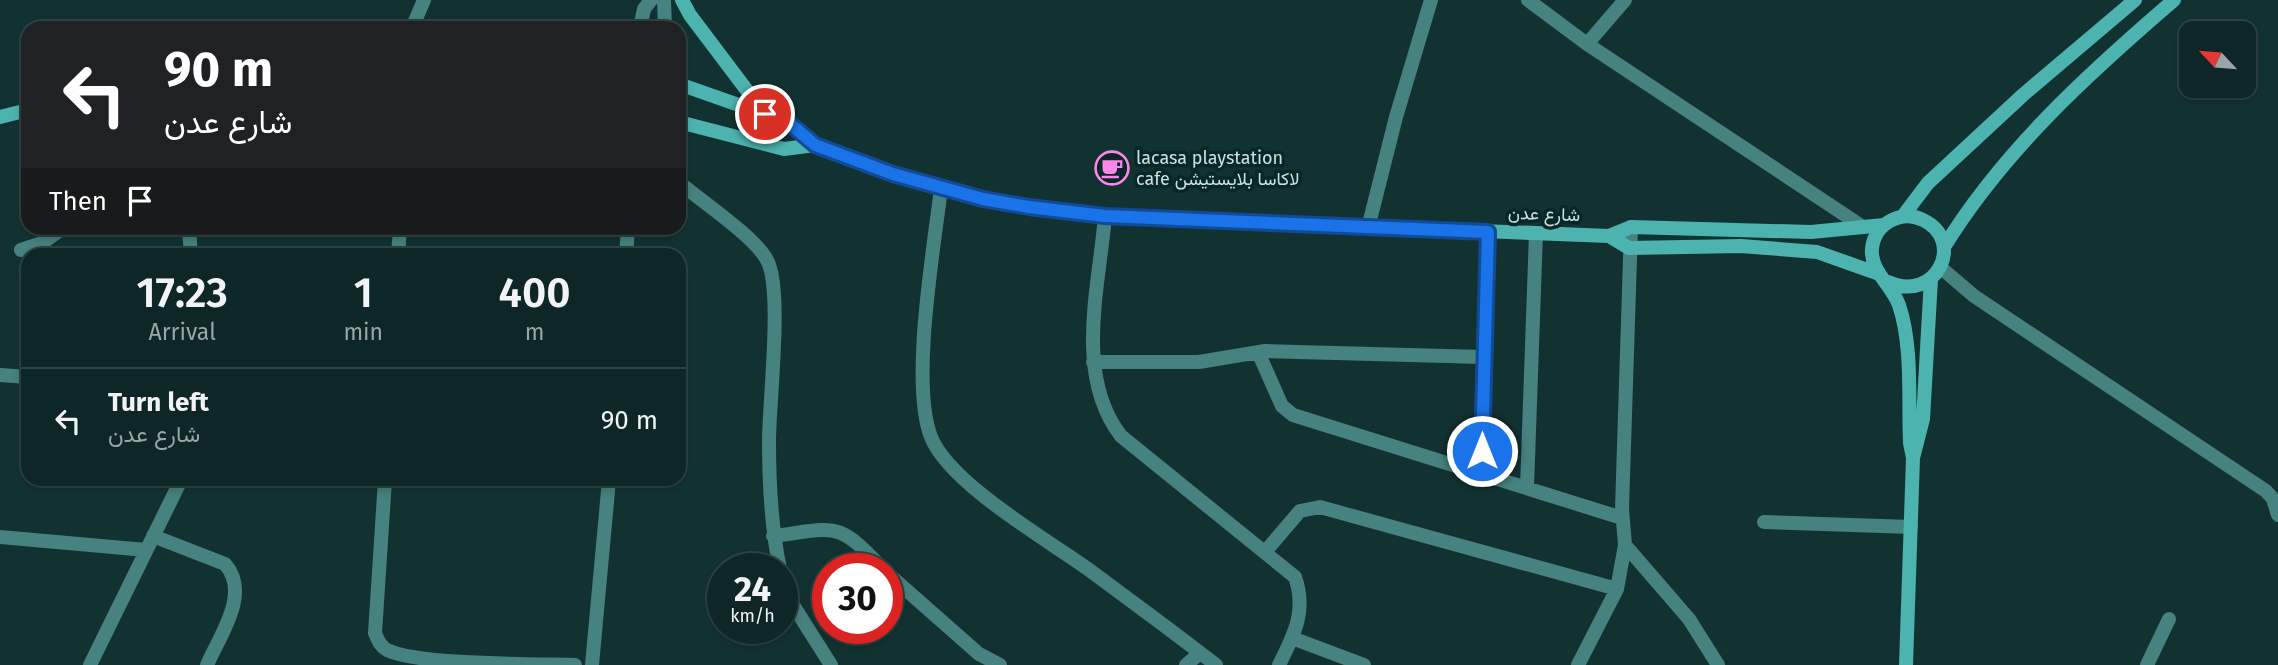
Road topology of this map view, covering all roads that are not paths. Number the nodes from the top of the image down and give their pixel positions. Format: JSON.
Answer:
{"nodes":[{"id":1,"x":424,"y":0,"type":"edge"},
{"id":2,"x":652,"y":0,"type":"edge"},
{"id":3,"x":664,"y":0,"type":"edge"},
{"id":4,"x":682,"y":0,"type":"edge"},
{"id":5,"x":1431,"y":0,"type":"edge"},
{"id":6,"x":1528,"y":0,"type":"edge"},
{"id":7,"x":1625,"y":0,"type":"edge"},
{"id":8,"x":2135,"y":0,"type":"edge"},
{"id":9,"x":2174,"y":0,"type":"edge"},
{"id":10,"x":415,"y":21,"type":"edge"},
{"id":11,"x":641,"y":21,"type":"edge"},
{"id":12,"x":664,"y":21,"type":"edge"},
{"id":13,"x":1587,"y":44,"type":"junction"},
{"id":14,"x":686,"y":86,"type":"edge"},
{"id":15,"x":21,"y":112,"type":"edge"},
{"id":16,"x":765,"y":114,"type":"junction"},
{"id":17,"x":0,"y":117,"type":"edge"},
{"id":18,"x":686,"y":124,"type":"edge"},
{"id":19,"x":815,"y":145,"type":"junction"},
{"id":20,"x":686,"y":188,"type":"edge"},
{"id":21,"x":941,"y":188,"type":"junction"},
{"id":22,"x":1105,"y":216,"type":"junction"},
{"id":23,"x":1903,"y":216,"type":"junction"},
{"id":24,"x":1884,"y":225,"type":"junction"},
{"id":25,"x":1631,"y":227,"type":"junction"},
{"id":26,"x":1863,"y":227,"type":"junction"},
{"id":27,"x":1368,"y":228,"type":"junction"},
{"id":28,"x":1488,"y":232,"type":"junction"},
{"id":29,"x":1536,"y":233,"type":"junction"},
{"id":30,"x":53,"y":235,"type":"edge"},
{"id":31,"x":1609,"y":236,"type":"junction"},
{"id":32,"x":1944,"y":247,"type":"junction"},
{"id":33,"x":27,"y":248,"type":"edge"},
{"id":34,"x":1629,"y":248,"type":"junction"},
{"id":35,"x":1940,"y":267,"type":"junction"},
{"id":36,"x":1883,"y":278,"type":"junction"},
{"id":37,"x":1931,"y":279,"type":"junction"},
{"id":38,"x":1258,"y":352,"type":"junction"},
{"id":39,"x":1483,"y":357,"type":"junction"},
{"id":40,"x":1093,"y":362,"type":"junction"},
{"id":41,"x":0,"y":375,"type":"edge"},
{"id":42,"x":21,"y":376,"type":"edge"},
{"id":43,"x":1913,"y":458,"type":"junction"},
{"id":44,"x":1482,"y":474,"type":"junction"},
{"id":45,"x":178,"y":486,"type":"edge"},
{"id":46,"x":385,"y":486,"type":"edge"},
{"id":47,"x":608,"y":486,"type":"edge"},
{"id":48,"x":1527,"y":488,"type":"junction"},
{"id":49,"x":2278,"y":515,"type":"edge"},
{"id":50,"x":1622,"y":519,"type":"junction"},
{"id":51,"x":1764,"y":522,"type":"dead end"},
{"id":52,"x":1911,"y":527,"type":"junction"},
{"id":53,"x":153,"y":536,"type":"junction"},
{"id":54,"x":773,"y":536,"type":"junction"},
{"id":55,"x":0,"y":537,"type":"edge"},
{"id":56,"x":1625,"y":545,"type":"junction"},
{"id":57,"x":146,"y":550,"type":"junction"},
{"id":58,"x":1265,"y":552,"type":"junction"},
{"id":59,"x":777,"y":553,"type":"edge"},
{"id":60,"x":868,"y":553,"type":"edge"},
{"id":61,"x":903,"y":587,"type":"edge"},
{"id":62,"x":1617,"y":590,"type":"junction"},
{"id":63,"x":798,"y":613,"type":"edge"},
{"id":64,"x":2169,"y":620,"type":"dead end"},
{"id":65,"x":1292,"y":638,"type":"junction"},
{"id":66,"x":1200,"y":653,"type":"junction"},
{"id":67,"x":429,"y":663,"type":"edge"},
{"id":68,"x":90,"y":665,"type":"edge"},
{"id":69,"x":207,"y":665,"type":"edge"},
{"id":70,"x":575,"y":665,"type":"edge"},
{"id":71,"x":592,"y":665,"type":"edge"},
{"id":72,"x":831,"y":665,"type":"edge"},
{"id":73,"x":1000,"y":665,"type":"edge"},
{"id":74,"x":1186,"y":665,"type":"edge"},
{"id":75,"x":1216,"y":665,"type":"edge"},
{"id":76,"x":1279,"y":665,"type":"edge"},
{"id":77,"x":1364,"y":665,"type":"edge"},
{"id":78,"x":1578,"y":665,"type":"edge"},
{"id":79,"x":1718,"y":665,"type":"edge"},
{"id":80,"x":1906,"y":665,"type":"edge"},
{"id":81,"x":2147,"y":665,"type":"edge"}],
"edges":[{"from":1,"to":10,"type":"street"},
{"from":2,"to":11,"type":"street"},
{"from":3,"to":12,"type":"street"},
{"from":4,"to":16,"type":"street"},
{"from":5,"to":27,"type":"street"},
{"from":6,"to":13,"type":"street"},
{"from":7,"to":13,"type":"street"},
{"from":8,"to":23,"type":"street"},
{"from":9,"to":32,"type":"street"},
{"from":13,"to":26,"type":"street"},
{"from":14,"to":16,"type":"street","name":"شارع عدن"},
{"from":15,"to":17,"type":"street"},
{"from":16,"to":19,"type":"street","name":"شارع عدن"},
{"from":18,"to":19,"type":"street","name":"شارع عدن"},
{"from":19,"to":21,"type":"street","name":"شارع عدن"},
{"from":20,"to":54,"type":"street"},
{"from":21,"to":22,"type":"street","name":"شارع عدن"},
{"from":21,"to":66,"type":"street"},
{"from":22,"to":27,"type":"street","name":"شارع عدن"},
{"from":22,"to":40,"type":"street"},
{"from":23,"to":24,"type":"street"},
{"from":23,"to":32,"type":"street"},
{"from":24,"to":26,"type":"street","name":"شارع عدن"},
{"from":24,"to":36,"type":"street"},
{"from":25,"to":26,"type":"street","name":"شارع عدن"},
{"from":25,"to":31,"type":"street","name":"شارع عدن"},
{"from":25,"to":34,"type":"street"},
{"from":27,"to":28,"type":"street","name":"شارع عدن"},
{"from":28,"to":29,"type":"street","name":"شارع عدن"},
{"from":28,"to":39,"type":"street"},
{"from":29,"to":31,"type":"street","name":"شارع عدن"},
{"from":29,"to":48,"type":"street"},
{"from":30,"to":33,"type":"street"},
{"from":31,"to":34,"type":"street","name":"شارع عدن"},
{"from":32,"to":35,"type":"street"},
{"from":34,"to":36,"type":"street"},
{"from":34,"to":50,"type":"street"},
{"from":35,"to":37,"type":"street"},
{"from":35,"to":49,"type":"street"},
{"from":36,"to":37,"type":"street"},
{"from":36,"to":43,"type":"street"},
{"from":37,"to":43,"type":"street"},
{"from":38,"to":39,"type":"street"},
{"from":38,"to":40,"type":"street"},
{"from":38,"to":44,"type":"street"},
{"from":39,"to":44,"type":"street"},
{"from":40,"to":58,"type":"street"},
{"from":41,"to":42,"type":"street"},
{"from":43,"to":52,"type":"street"},
{"from":44,"to":48,"type":"street"},
{"from":45,"to":53,"type":"street"},
{"from":46,"to":67,"type":"street"},
{"from":47,"to":71,"type":"street"},
{"from":48,"to":50,"type":"street"},
{"from":50,"to":56,"type":"street"},
{"from":51,"to":52,"type":"street"},
{"from":52,"to":80,"type":"street"},
{"from":53,"to":57,"type":"street"},
{"from":53,"to":69,"type":"street"},
{"from":54,"to":59,"type":"street"},
{"from":54,"to":60,"type":"street"},
{"from":55,"to":57,"type":"street"},
{"from":56,"to":62,"type":"street"},
{"from":56,"to":79,"type":"street"},
{"from":57,"to":68,"type":"street"},
{"from":58,"to":62,"type":"street"},
{"from":58,"to":65,"type":"street"},
{"from":61,"to":73,"type":"street"},
{"from":62,"to":78,"type":"street"},
{"from":63,"to":72,"type":"street"},
{"from":64,"to":81,"type":"street"},
{"from":65,"to":76,"type":"street"},
{"from":65,"to":77,"type":"street"},
{"from":66,"to":74,"type":"street"},
{"from":66,"to":75,"type":"street"},
{"from":67,"to":70,"type":"street"}]}
